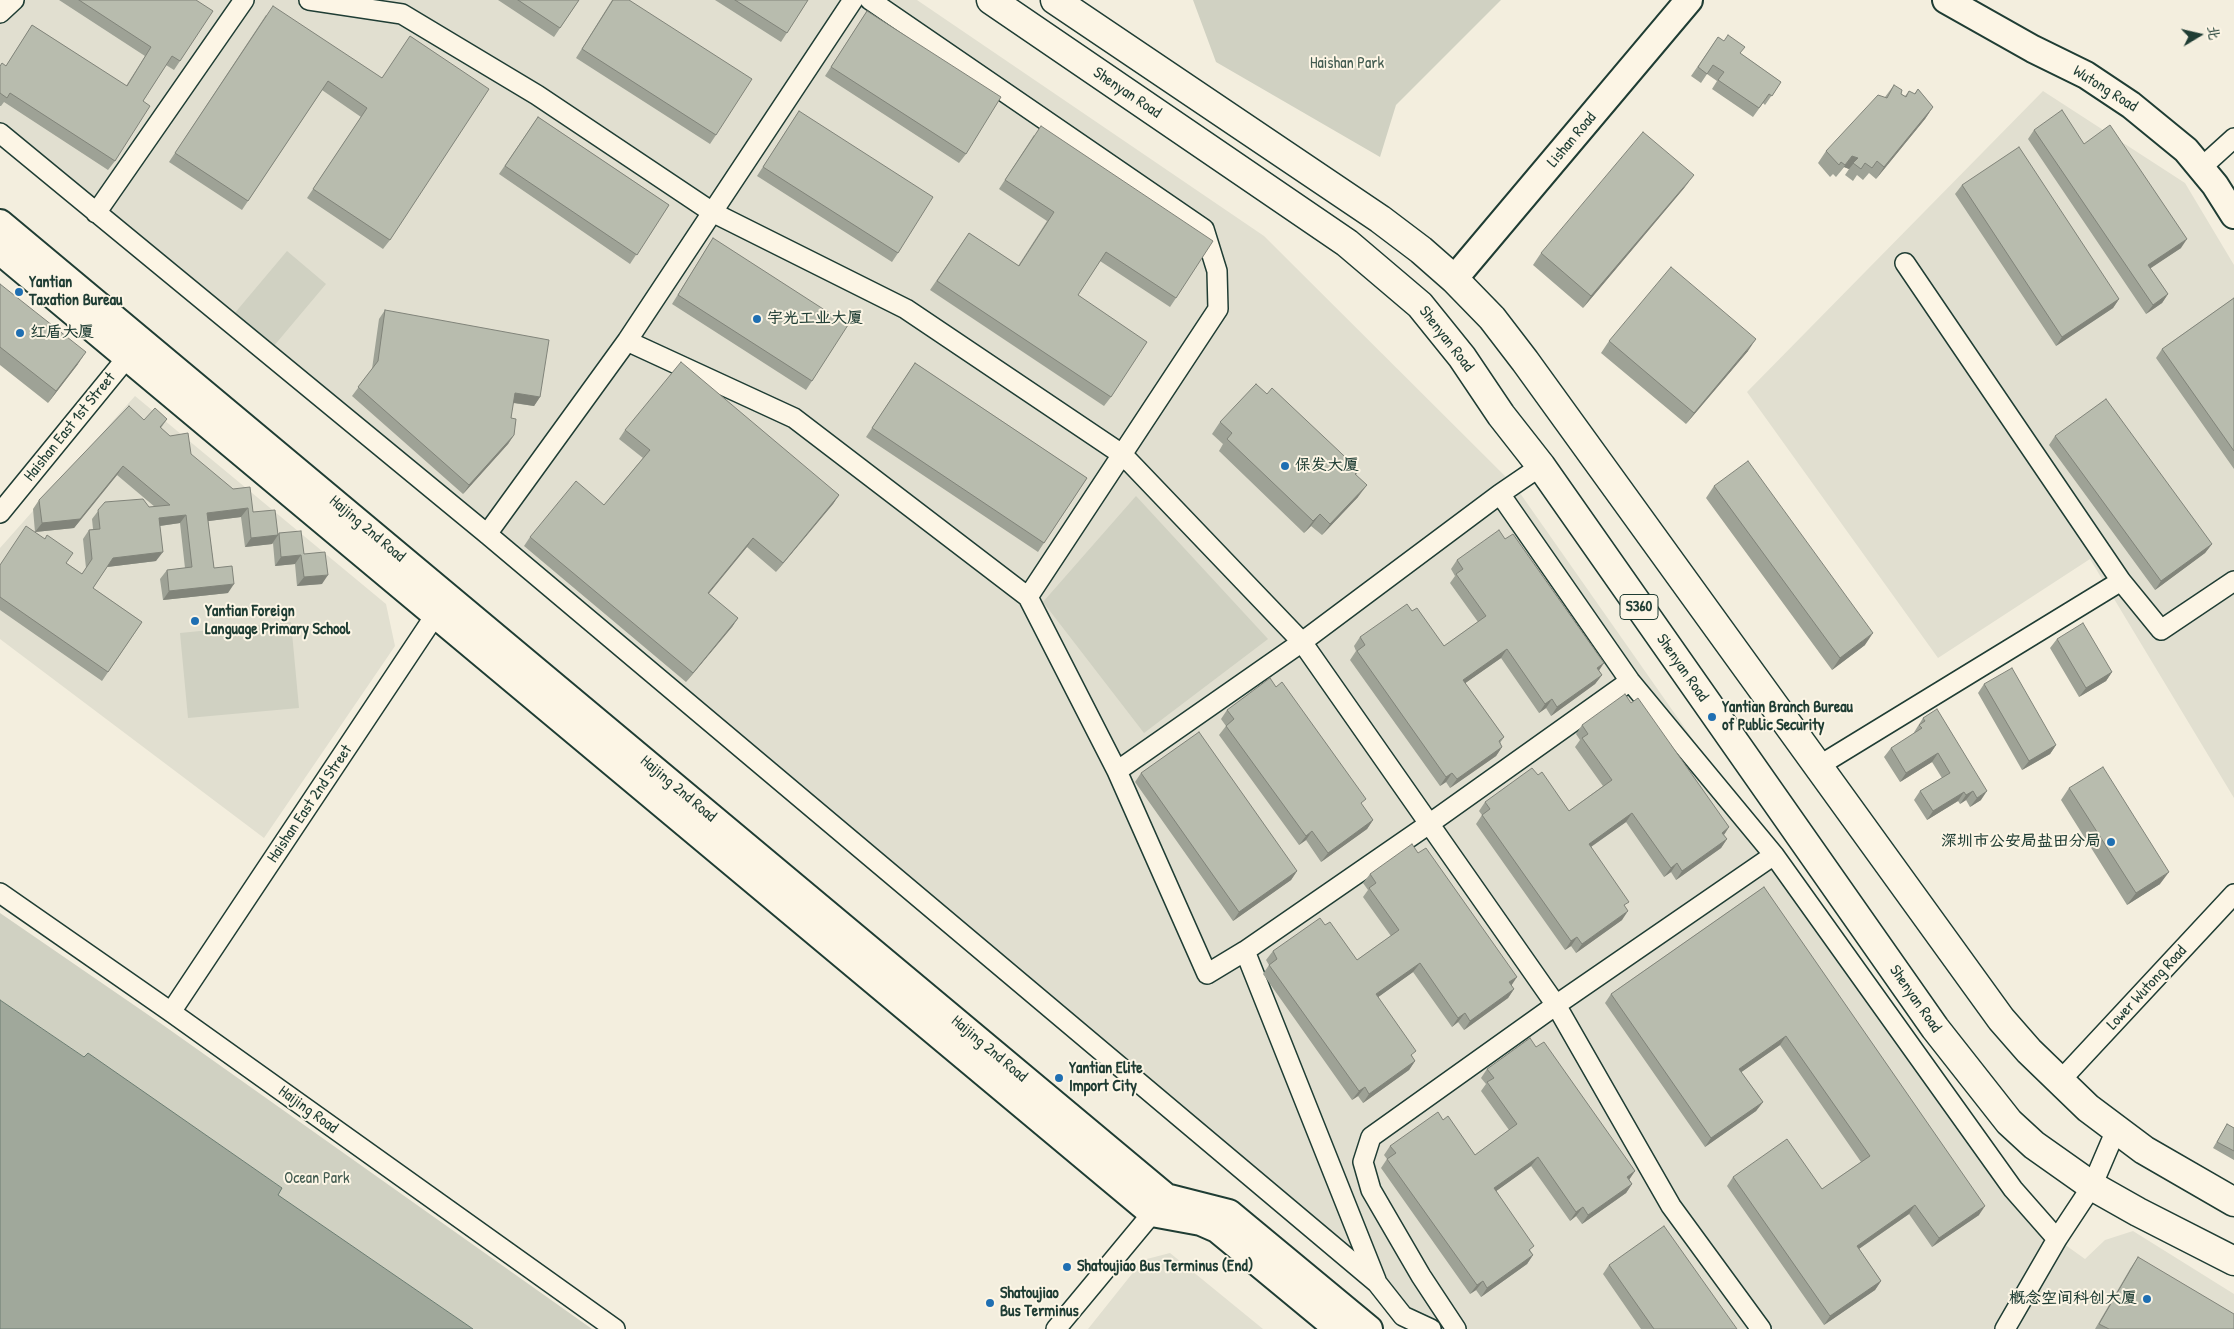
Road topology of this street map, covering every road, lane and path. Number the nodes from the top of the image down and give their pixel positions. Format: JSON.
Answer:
{"nodes":[{"id":1,"x":14,"y":0,"type":"edge"},
{"id":2,"x":244,"y":0,"type":"edge"},
{"id":3,"x":309,"y":0,"type":"edge"},
{"id":4,"x":853,"y":0,"type":"edge"},
{"id":5,"x":870,"y":0,"type":"edge"},
{"id":6,"x":991,"y":0,"type":"edge"},
{"id":7,"x":1055,"y":0,"type":"edge"},
{"id":8,"x":1689,"y":0,"type":"edge"},
{"id":9,"x":1946,"y":0,"type":"edge"},
{"id":10,"x":0,"y":13,"type":"edge"},
{"id":11,"x":0,"y":133,"type":"edge"},
{"id":12,"x":2234,"y":138,"type":"edge"},
{"id":13,"x":2202,"y":167,"type":"junction"},
{"id":14,"x":712,"y":212,"type":"junction"},
{"id":15,"x":96,"y":213,"type":"junction"},
{"id":16,"x":2234,"y":215,"type":"edge"},
{"id":17,"x":0,"y":222,"type":"edge"},
{"id":18,"x":0,"y":251,"type":"edge"},
{"id":19,"x":1905,"y":264,"type":"dead end"},
{"id":20,"x":1454,"y":279,"type":"junction"},
{"id":21,"x":627,"y":341,"type":"junction"},
{"id":22,"x":134,"y":348,"type":"junction"},
{"id":23,"x":1123,"y":455,"type":"junction"},
{"id":24,"x":1541,"y":466,"type":"junction"},
{"id":25,"x":1500,"y":494,"type":"junction"},
{"id":26,"x":0,"y":513,"type":"edge"},
{"id":27,"x":487,"y":534,"type":"junction"},
{"id":28,"x":2121,"y":581,"type":"junction"},
{"id":29,"x":2234,"y":581,"type":"edge"},
{"id":30,"x":1028,"y":597,"type":"junction"},
{"id":31,"x":442,"y":606,"type":"junction"},
{"id":32,"x":1302,"y":642,"type":"junction"},
{"id":33,"x":1630,"y":681,"type":"junction"},
{"id":34,"x":1818,"y":767,"type":"junction"},
{"id":35,"x":1117,"y":771,"type":"junction"},
{"id":36,"x":1429,"y":824,"type":"junction"},
{"id":37,"x":1774,"y":855,"type":"junction"},
{"id":38,"x":0,"y":893,"type":"edge"},
{"id":39,"x":2234,"y":894,"type":"edge"},
{"id":40,"x":1245,"y":951,"type":"junction"},
{"id":41,"x":1556,"y":1005,"type":"junction"},
{"id":42,"x":171,"y":1012,"type":"junction"},
{"id":43,"x":2059,"y":1082,"type":"junction"},
{"id":44,"x":2116,"y":1130,"type":"junction"},
{"id":45,"x":2092,"y":1186,"type":"junction"},
{"id":46,"x":2234,"y":1202,"type":"edge"},
{"id":47,"x":1159,"y":1205,"type":"junction"},
{"id":48,"x":2057,"y":1239,"type":"junction"},
{"id":49,"x":2234,"y":1261,"type":"edge"},
{"id":50,"x":1377,"y":1283,"type":"junction"},
{"id":51,"x":615,"y":1329,"type":"edge"},
{"id":52,"x":1056,"y":1329,"type":"edge"},
{"id":53,"x":1338,"y":1329,"type":"edge"},
{"id":54,"x":1369,"y":1329,"type":"edge"},
{"id":55,"x":1431,"y":1329,"type":"edge"},
{"id":56,"x":1456,"y":1329,"type":"edge"},
{"id":57,"x":1761,"y":1329,"type":"edge"},
{"id":58,"x":2005,"y":1329,"type":"edge"}],
"edges":[{"from":1,"to":10,"type":"street"},
{"from":2,"to":15,"type":"street"},
{"from":3,"to":14,"type":"street"},
{"from":4,"to":14,"type":"street"},
{"from":5,"to":23,"type":"street"},
{"from":6,"to":24,"type":"main road","name":"Shenyan Road","number":"S360"},
{"from":7,"to":20,"type":"main road"},
{"from":8,"to":20,"type":"street","name":"Lishan Road"},
{"from":9,"to":13,"type":"street","name":"Wutong Road"},
{"from":11,"to":15,"type":"street"},
{"from":12,"to":13,"type":"street"},
{"from":13,"to":16,"type":"street","name":"Wutong Road"},
{"from":14,"to":21,"type":"street"},
{"from":14,"to":23,"type":"street"},
{"from":15,"to":27,"type":"street"},
{"from":17,"to":22,"type":"street","name":"Haijing 2nd Road"},
{"from":18,"to":22,"type":"street","name":"Haijing 2nd Road"},
{"from":19,"to":28,"type":"street"},
{"from":20,"to":34,"type":"main road"},
{"from":21,"to":27,"type":"street"},
{"from":21,"to":30,"type":"street"},
{"from":22,"to":26,"type":"street","name":"Haishan East 1st Street"},
{"from":22,"to":31,"type":"street","name":"Haijing 2nd Road"},
{"from":23,"to":30,"type":"street"},
{"from":23,"to":32,"type":"street"},
{"from":24,"to":25,"type":"street"},
{"from":24,"to":45,"type":"main road","name":"Shenyan Road","number":"S360"},
{"from":25,"to":32,"type":"street"},
{"from":25,"to":33,"type":"street"},
{"from":27,"to":50,"type":"street"},
{"from":28,"to":29,"type":"street"},
{"from":28,"to":34,"type":"street"},
{"from":30,"to":35,"type":"street"},
{"from":31,"to":42,"type":"street","name":"Haishan East 2nd Street"},
{"from":31,"to":47,"type":"street","name":"Haijing 2nd Road"},
{"from":32,"to":35,"type":"street"},
{"from":32,"to":36,"type":"street"},
{"from":33,"to":36,"type":"street"},
{"from":33,"to":37,"type":"street"},
{"from":34,"to":43,"type":"main road"},
{"from":35,"to":40,"type":"street"},
{"from":36,"to":40,"type":"street"},
{"from":36,"to":41,"type":"street"},
{"from":37,"to":41,"type":"street"},
{"from":37,"to":48,"type":"street"},
{"from":38,"to":42,"type":"street","name":"Haijing Road"},
{"from":39,"to":43,"type":"street","name":"Lower Wutong Road"},
{"from":40,"to":50,"type":"street"},
{"from":41,"to":56,"type":"street"},
{"from":41,"to":57,"type":"street"},
{"from":42,"to":51,"type":"street","name":"Haijing Road"},
{"from":43,"to":44,"type":"main road"},
{"from":44,"to":45,"type":"street"},
{"from":44,"to":46,"type":"main road"},
{"from":45,"to":48,"type":"street"},
{"from":45,"to":49,"type":"main road","name":"Shenyan Road","number":"S360"},
{"from":47,"to":52,"type":"street"},
{"from":47,"to":53,"type":"street","name":"Haijing 2nd Road"},
{"from":47,"to":54,"type":"street","name":"Haijing 2nd Road"},
{"from":48,"to":58,"type":"street"},
{"from":50,"to":55,"type":"street"}]}
